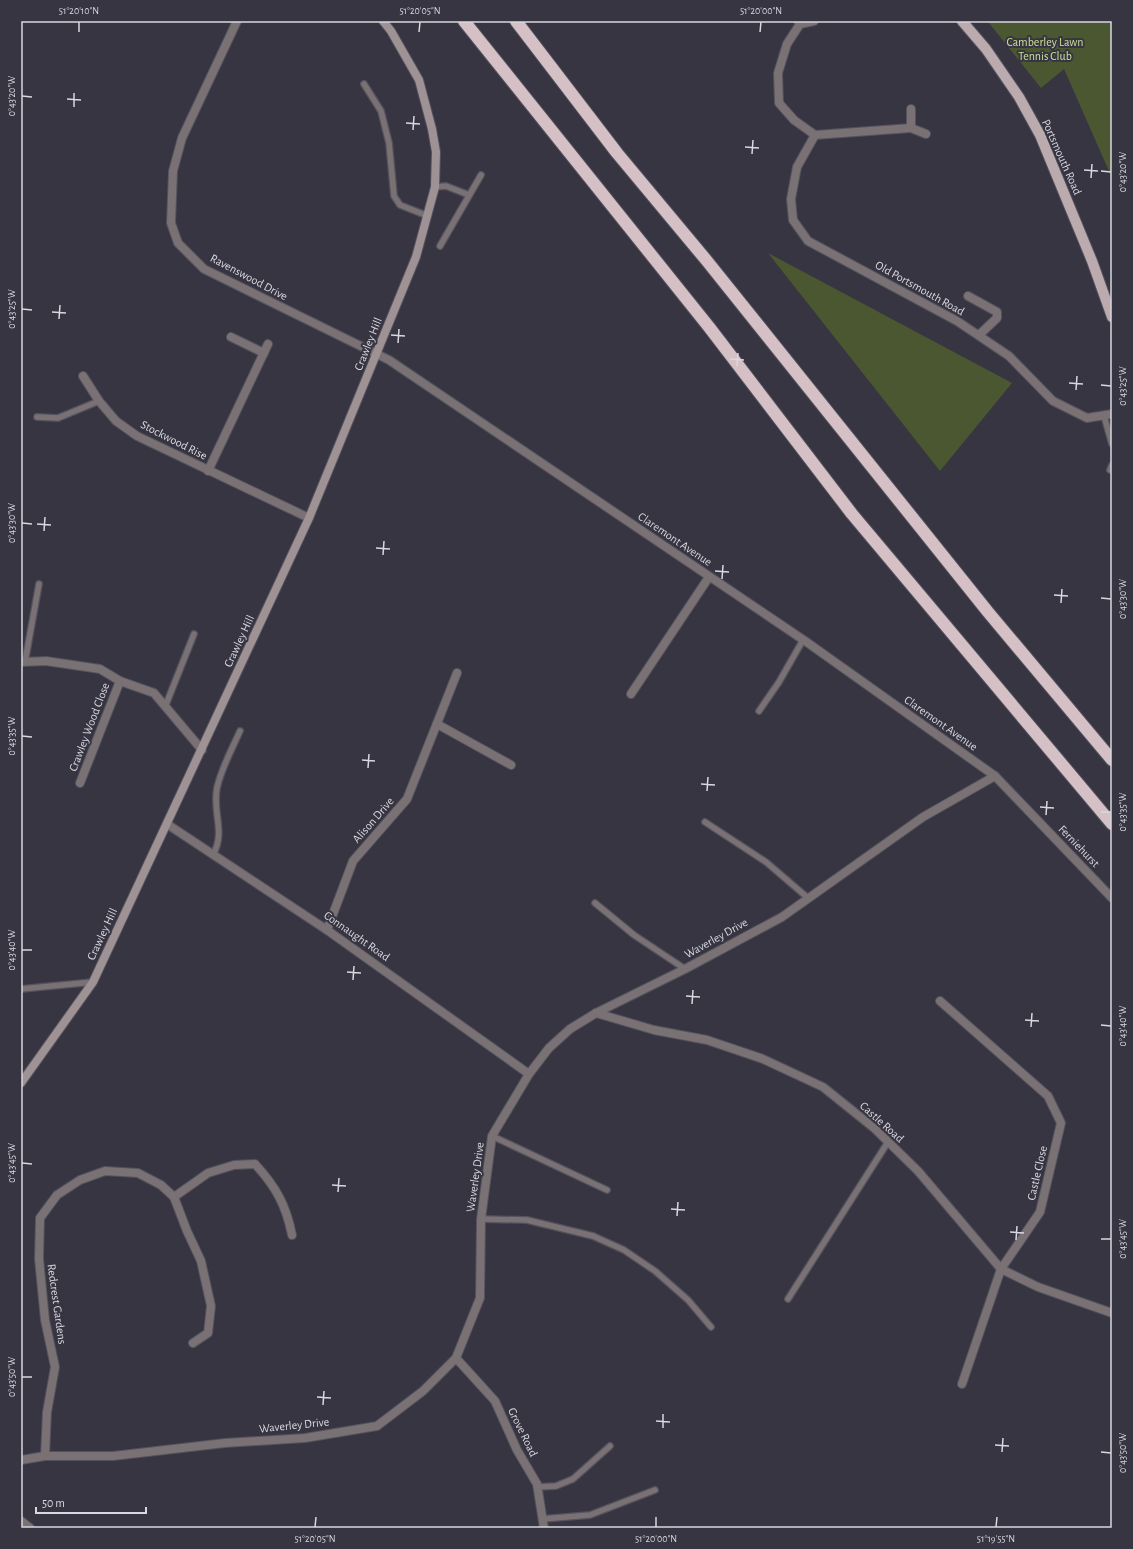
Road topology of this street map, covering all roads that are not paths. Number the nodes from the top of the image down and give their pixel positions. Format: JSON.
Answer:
{"nodes":[{"id":1,"x":237,"y":21,"type":"edge"},
{"id":2,"x":383,"y":21,"type":"edge"},
{"id":3,"x":464,"y":21,"type":"edge"},
{"id":4,"x":516,"y":21,"type":"edge"},
{"id":5,"x":814,"y":21,"type":"edge"},
{"id":6,"x":962,"y":21,"type":"edge"},
{"id":7,"x":799,"y":22,"type":"edge"},
{"id":8,"x":364,"y":84,"type":"dead end"},
{"id":9,"x":911,"y":109,"type":"dead end"},
{"id":10,"x":911,"y":128,"type":"junction"},
{"id":11,"x":926,"y":134,"type":"dead end"},
{"id":12,"x":815,"y":135,"type":"junction"},
{"id":13,"x":481,"y":175,"type":"dead end"},
{"id":14,"x":435,"y":187,"type":"junction"},
{"id":15,"x":469,"y":195,"type":"junction"},
{"id":16,"x":428,"y":216,"type":"junction"},
{"id":17,"x":440,"y":246,"type":"dead end"},
{"id":18,"x":968,"y":296,"type":"dead end"},
{"id":19,"x":1112,"y":316,"type":"edge"},
{"id":20,"x":979,"y":335,"type":"junction"},
{"id":21,"x":231,"y":337,"type":"dead end"},
{"id":22,"x":268,"y":344,"type":"dead end"},
{"id":23,"x":264,"y":353,"type":"junction"},
{"id":24,"x":376,"y":354,"type":"junction"},
{"id":25,"x":83,"y":376,"type":"dead end"},
{"id":26,"x":99,"y":401,"type":"junction"},
{"id":27,"x":1108,"y":415,"type":"edge"},
{"id":28,"x":37,"y":417,"type":"dead end"},
{"id":29,"x":1112,"y":444,"type":"edge"},
{"id":30,"x":208,"y":471,"type":"junction"},
{"id":31,"x":310,"y":518,"type":"junction"},
{"id":32,"x":709,"y":577,"type":"junction"},
{"id":33,"x":39,"y":584,"type":"dead end"},
{"id":34,"x":194,"y":634,"type":"dead end"},
{"id":35,"x":803,"y":640,"type":"junction"},
{"id":36,"x":23,"y":662,"type":"edge"},
{"id":37,"x":457,"y":673,"type":"dead end"},
{"id":38,"x":120,"y":680,"type":"junction"},
{"id":39,"x":631,"y":694,"type":"dead end"},
{"id":40,"x":166,"y":707,"type":"junction"},
{"id":41,"x":759,"y":711,"type":"dead end"},
{"id":42,"x":437,"y":724,"type":"junction"},
{"id":43,"x":240,"y":731,"type":"dead end"},
{"id":44,"x":202,"y":750,"type":"junction"},
{"id":45,"x":1112,"y":760,"type":"edge"},
{"id":46,"x":511,"y":765,"type":"dead end"},
{"id":47,"x":995,"y":776,"type":"junction"},
{"id":48,"x":80,"y":783,"type":"dead end"},
{"id":49,"x":705,"y":822,"type":"dead end"},
{"id":50,"x":167,"y":824,"type":"junction"},
{"id":51,"x":1112,"y":824,"type":"edge"},
{"id":52,"x":213,"y":855,"type":"junction"},
{"id":53,"x":808,"y":898,"type":"junction"},
{"id":54,"x":1112,"y":898,"type":"edge"},
{"id":55,"x":595,"y":903,"type":"dead end"},
{"id":56,"x":327,"y":930,"type":"junction"},
{"id":57,"x":685,"y":969,"type":"junction"},
{"id":58,"x":93,"y":982,"type":"junction"},
{"id":59,"x":21,"y":989,"type":"edge"},
{"id":60,"x":940,"y":1001,"type":"dead end"},
{"id":61,"x":596,"y":1013,"type":"junction"},
{"id":62,"x":529,"y":1074,"type":"junction"},
{"id":63,"x":21,"y":1083,"type":"edge"},
{"id":64,"x":492,"y":1136,"type":"junction"},
{"id":65,"x":888,"y":1142,"type":"junction"},
{"id":66,"x":607,"y":1190,"type":"dead end"},
{"id":67,"x":174,"y":1197,"type":"junction"},
{"id":68,"x":481,"y":1219,"type":"junction"},
{"id":69,"x":292,"y":1235,"type":"dead end"},
{"id":70,"x":1001,"y":1269,"type":"junction"},
{"id":71,"x":788,"y":1299,"type":"dead end"},
{"id":72,"x":1112,"y":1313,"type":"edge"},
{"id":73,"x":711,"y":1327,"type":"dead end"},
{"id":74,"x":193,"y":1343,"type":"dead end"},
{"id":75,"x":456,"y":1358,"type":"junction"},
{"id":76,"x":962,"y":1384,"type":"dead end"},
{"id":77,"x":610,"y":1446,"type":"dead end"},
{"id":78,"x":45,"y":1456,"type":"junction"},
{"id":79,"x":21,"y":1460,"type":"edge"},
{"id":80,"x":537,"y":1487,"type":"junction"},
{"id":81,"x":655,"y":1490,"type":"dead end"},
{"id":82,"x":542,"y":1519,"type":"junction"},
{"id":83,"x":21,"y":1521,"type":"edge"},
{"id":84,"x":30,"y":1528,"type":"edge"},
{"id":85,"x":544,"y":1528,"type":"edge"}],
"edges":[{"from":1,"to":24,"type":"street","name":"Ravenswood Drive"},
{"from":2,"to":14,"type":"street","name":"Crawley Hill"},
{"from":3,"to":51,"type":"highway"},
{"from":4,"to":45,"type":"highway"},
{"from":5,"to":7,"type":"street"},
{"from":6,"to":19,"type":"main road","name":"Portsmouth Road"},
{"from":7,"to":12,"type":"street"},
{"from":8,"to":16,"type":"lane"},
{"from":9,"to":10,"type":"street"},
{"from":10,"to":11,"type":"street"},
{"from":10,"to":12,"type":"street"},
{"from":12,"to":20,"type":"street","name":"Old Portsmouth Road"},
{"from":13,"to":15,"type":"lane"},
{"from":14,"to":15,"type":"lane"},
{"from":14,"to":16,"type":"street","name":"Crawley Hill"},
{"from":15,"to":17,"type":"lane"},
{"from":16,"to":24,"type":"street","name":"Crawley Hill"},
{"from":18,"to":20,"type":"street"},
{"from":20,"to":27,"type":"street","name":"Old Portsmouth Road"},
{"from":21,"to":23,"type":"street"},
{"from":22,"to":23,"type":"street","name":"Stockwood Rise"},
{"from":23,"to":30,"type":"street","name":"Stockwood Rise"},
{"from":24,"to":31,"type":"street","name":"Crawley Hill"},
{"from":24,"to":32,"type":"street","name":"Claremont Avenue"},
{"from":25,"to":26,"type":"street","name":"Stockwood Rise"},
{"from":26,"to":28,"type":"lane"},
{"from":26,"to":30,"type":"street","name":"Stockwood Rise"},
{"from":27,"to":29,"type":"lane"},
{"from":30,"to":31,"type":"street","name":"Stockwood Rise"},
{"from":31,"to":44,"type":"street","name":"Crawley Hill"},
{"from":32,"to":35,"type":"street","name":"Claremont Avenue"},
{"from":32,"to":39,"type":"street"},
{"from":33,"to":36,"type":"lane"},
{"from":34,"to":40,"type":"lane"},
{"from":35,"to":41,"type":"lane"},
{"from":35,"to":47,"type":"street","name":"Claremont Avenue"},
{"from":36,"to":38,"type":"street","name":"Crawley Wood Close"},
{"from":37,"to":42,"type":"street","name":"Alison Drive"},
{"from":38,"to":40,"type":"street","name":"Crawley Wood Close"},
{"from":38,"to":48,"type":"street","name":"Crawley Wood Close"},
{"from":40,"to":44,"type":"street","name":"Crawley Wood Close"},
{"from":42,"to":46,"type":"street"},
{"from":42,"to":56,"type":"street","name":"Alison Drive"},
{"from":43,"to":52,"type":"lane"},
{"from":44,"to":50,"type":"street","name":"Crawley Hill"},
{"from":47,"to":53,"type":"street","name":"Waverley Drive"},
{"from":47,"to":54,"type":"street","name":"Ferniehurst"},
{"from":49,"to":53,"type":"lane"},
{"from":50,"to":52,"type":"street","name":"Connaught Road"},
{"from":50,"to":58,"type":"street","name":"Crawley Hill"},
{"from":52,"to":56,"type":"street","name":"Connaught Road"},
{"from":53,"to":57,"type":"street","name":"Waverley Drive"},
{"from":55,"to":57,"type":"lane"},
{"from":56,"to":62,"type":"street","name":"Connaught Road"},
{"from":57,"to":61,"type":"street","name":"Waverley Drive"},
{"from":58,"to":59,"type":"lane"},
{"from":58,"to":63,"type":"street","name":"Crawley Hill"},
{"from":60,"to":70,"type":"street","name":"Castle Close"},
{"from":61,"to":62,"type":"street","name":"Waverley Drive"},
{"from":61,"to":65,"type":"street","name":"Castle Road"},
{"from":62,"to":64,"type":"street","name":"Waverley Drive"},
{"from":64,"to":66,"type":"lane"},
{"from":64,"to":68,"type":"street","name":"Waverley Drive"},
{"from":65,"to":70,"type":"street","name":"Castle Road"},
{"from":65,"to":71,"type":"lane"},
{"from":67,"to":69,"type":"street"},
{"from":67,"to":74,"type":"street","name":"Redcrest Gardens"},
{"from":67,"to":78,"type":"street","name":"Redcrest Gardens"},
{"from":68,"to":73,"type":"lane"},
{"from":68,"to":75,"type":"street","name":"Waverley Drive"},
{"from":70,"to":72,"type":"street","name":"Castle Road"},
{"from":70,"to":76,"type":"street","name":"Castle Close"},
{"from":75,"to":78,"type":"street","name":"Waverley Drive"},
{"from":75,"to":80,"type":"street","name":"Grove Road"},
{"from":77,"to":80,"type":"lane"},
{"from":78,"to":79,"type":"street","name":"Waverley Drive"},
{"from":80,"to":82,"type":"street","name":"Grove Road"},
{"from":81,"to":82,"type":"lane"},
{"from":82,"to":85,"type":"street","name":"Grove Road"},
{"from":83,"to":84,"type":"street"}]}
